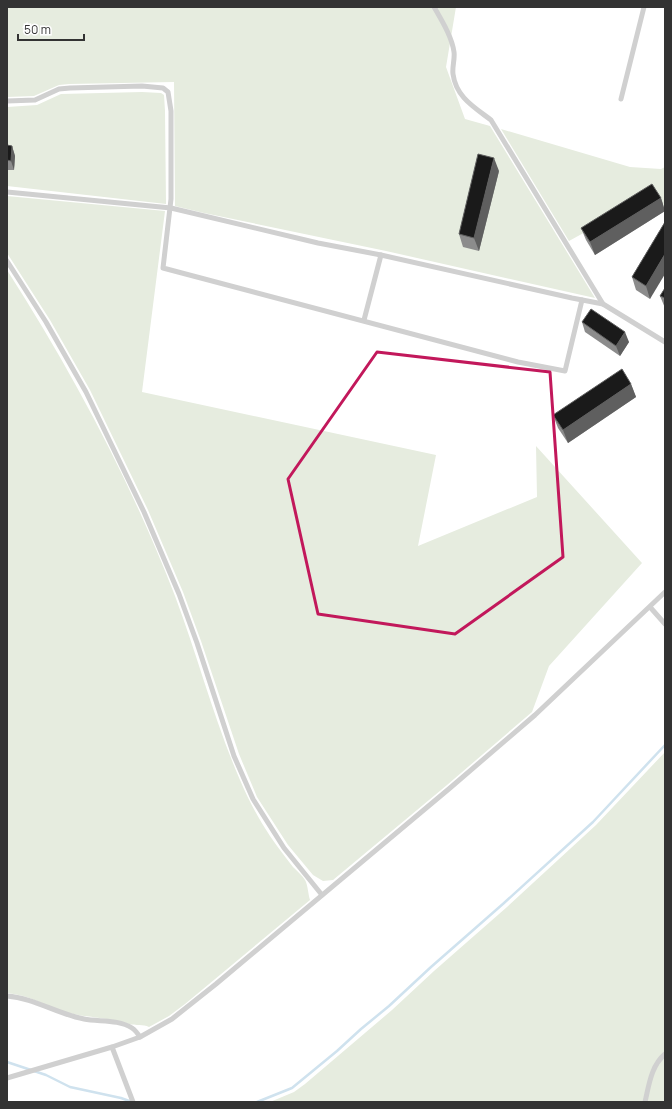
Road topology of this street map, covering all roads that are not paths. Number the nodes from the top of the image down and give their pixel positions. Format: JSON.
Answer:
{"nodes":[{"id":1,"x":434,"y":7,"type":"edge"},
{"id":2,"x":644,"y":7,"type":"edge"},
{"id":3,"x":621,"y":99,"type":"dead end"},
{"id":4,"x":7,"y":101,"type":"edge"},
{"id":5,"x":7,"y":192,"type":"edge"},
{"id":6,"x":171,"y":208,"type":"junction"},
{"id":7,"x":381,"y":255,"type":"junction"},
{"id":8,"x":7,"y":261,"type":"edge"},
{"id":9,"x":582,"y":300,"type":"junction"},
{"id":10,"x":603,"y":304,"type":"junction"},
{"id":11,"x":364,"y":320,"type":"junction"},
{"id":12,"x":665,"y":342,"type":"edge"},
{"id":13,"x":665,"y":592,"type":"edge"},
{"id":14,"x":650,"y":607,"type":"junction"},
{"id":15,"x":665,"y":624,"type":"edge"},
{"id":16,"x":322,"y":895,"type":"junction"},
{"id":17,"x":7,"y":996,"type":"edge"},
{"id":18,"x":140,"y":1037,"type":"junction"},
{"id":19,"x":112,"y":1048,"type":"junction"},
{"id":20,"x":665,"y":1054,"type":"edge"},
{"id":21,"x":7,"y":1078,"type":"edge"},
{"id":22,"x":133,"y":1102,"type":"edge"},
{"id":23,"x":645,"y":1102,"type":"edge"}],
"edges":[{"from":1,"to":10,"type":"lane"},
{"from":2,"to":3,"type":"lane"},
{"from":4,"to":6,"type":"lane"},
{"from":5,"to":6,"type":"lane"},
{"from":6,"to":7,"type":"lane"},
{"from":6,"to":11,"type":"lane"},
{"from":7,"to":9,"type":"lane"},
{"from":7,"to":11,"type":"lane"},
{"from":8,"to":16,"type":"lane"},
{"from":9,"to":10,"type":"lane"},
{"from":9,"to":11,"type":"lane"},
{"from":10,"to":12,"type":"lane"},
{"from":13,"to":14,"type":"lane"},
{"from":14,"to":15,"type":"lane"},
{"from":14,"to":16,"type":"lane"},
{"from":16,"to":18,"type":"lane"},
{"from":17,"to":18,"type":"lane"},
{"from":18,"to":19,"type":"lane"},
{"from":19,"to":21,"type":"lane"},
{"from":19,"to":22,"type":"lane"},
{"from":20,"to":23,"type":"lane"}]}
